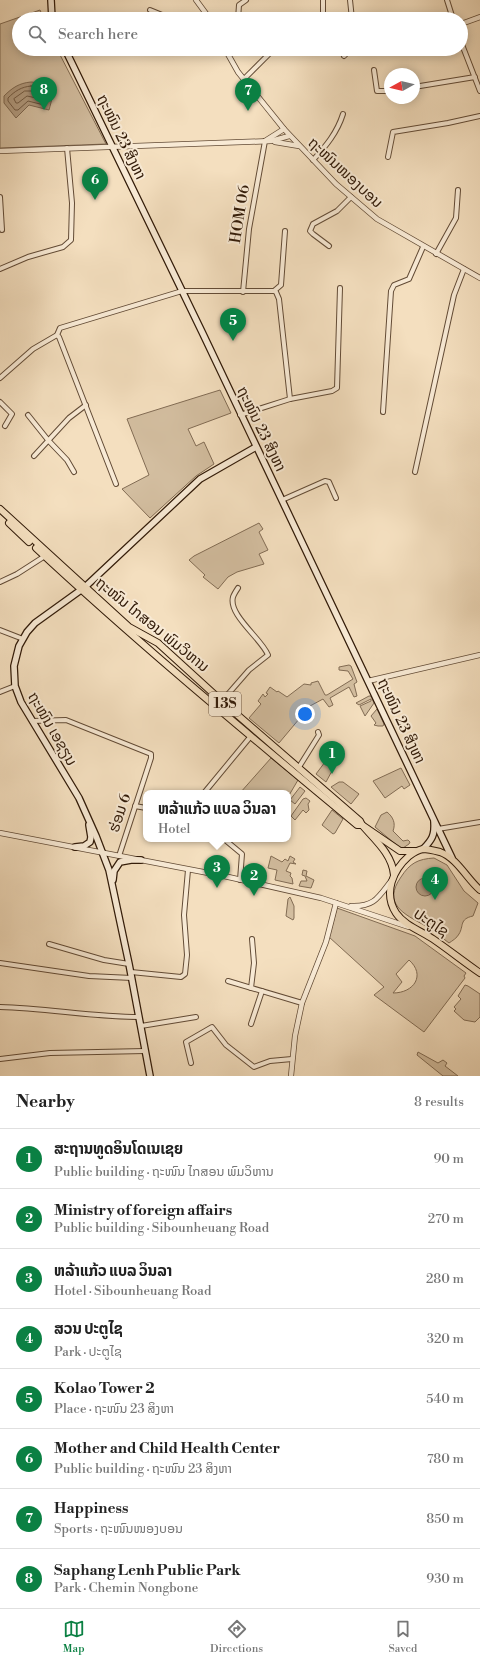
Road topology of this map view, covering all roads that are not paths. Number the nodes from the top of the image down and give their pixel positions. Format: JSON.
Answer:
{"nodes":[{"id":1,"x":51,"y":0,"type":"edge"},
{"id":2,"x":196,"y":0,"type":"edge"},
{"id":3,"x":246,"y":0,"type":"edge"},
{"id":4,"x":323,"y":0,"type":"edge"},
{"id":5,"x":350,"y":0,"type":"edge"},
{"id":6,"x":447,"y":0,"type":"edge"},
{"id":7,"x":150,"y":10,"type":"dead end"},
{"id":8,"x":52,"y":12,"type":"edge"},
{"id":9,"x":155,"y":12,"type":"edge"},
{"id":10,"x":205,"y":12,"type":"edge"},
{"id":11,"x":238,"y":12,"type":"edge"},
{"id":12,"x":322,"y":12,"type":"edge"},
{"id":13,"x":351,"y":12,"type":"edge"},
{"id":14,"x":451,"y":12,"type":"edge"},
{"id":15,"x":480,"y":17,"type":"edge"},
{"id":16,"x":468,"y":21,"type":"edge"},
{"id":17,"x":68,"y":56,"type":"edge"},
{"id":18,"x":229,"y":56,"type":"edge"},
{"id":19,"x":267,"y":56,"type":"edge"},
{"id":20,"x":467,"y":56,"type":"edge"},
{"id":21,"x":374,"y":70,"type":"dead end"},
{"id":22,"x":475,"y":77,"type":"junction"},
{"id":23,"x":244,"y":79,"type":"junction"},
{"id":24,"x":420,"y":86,"type":"edge"},
{"id":25,"x":384,"y":91,"type":"edge"},
{"id":26,"x":480,"y":91,"type":"edge"},
{"id":27,"x":343,"y":114,"type":"dead end"},
{"id":28,"x":480,"y":116,"type":"edge"},
{"id":29,"x":284,"y":129,"type":"junction"},
{"id":30,"x":289,"y":136,"type":"junction"},
{"id":31,"x":265,"y":141,"type":"junction"},
{"id":32,"x":271,"y":141,"type":"junction"},
{"id":33,"x":299,"y":146,"type":"junction"},
{"id":34,"x":112,"y":147,"type":"junction"},
{"id":35,"x":67,"y":148,"type":"junction"},
{"id":36,"x":0,"y":151,"type":"edge"},
{"id":37,"x":388,"y":157,"type":"dead end"},
{"id":38,"x":313,"y":160,"type":"junction"},
{"id":39,"x":458,"y":190,"type":"dead end"},
{"id":40,"x":0,"y":197,"type":"edge"},
{"id":41,"x":351,"y":197,"type":"junction"},
{"id":42,"x":2,"y":230,"type":"dead end"},
{"id":43,"x":286,"y":231,"type":"dead end"},
{"id":44,"x":329,"y":246,"type":"dead end"},
{"id":45,"x":423,"y":247,"type":"junction"},
{"id":46,"x":436,"y":254,"type":"junction"},
{"id":47,"x":0,"y":269,"type":"edge"},
{"id":48,"x":464,"y":269,"type":"junction"},
{"id":49,"x":480,"y":278,"type":"edge"},
{"id":50,"x":340,"y":288,"type":"dead end"},
{"id":51,"x":182,"y":291,"type":"junction"},
{"id":52,"x":274,"y":291,"type":"junction"},
{"id":53,"x":243,"y":292,"type":"junction"},
{"id":54,"x":57,"y":335,"type":"junction"},
{"id":55,"x":0,"y":378,"type":"edge"},
{"id":56,"x":290,"y":399,"type":"junction"},
{"id":57,"x":0,"y":402,"type":"edge"},
{"id":58,"x":86,"y":405,"type":"junction"},
{"id":59,"x":384,"y":412,"type":"dead end"},
{"id":60,"x":28,"y":414,"type":"dead end"},
{"id":61,"x":240,"y":415,"type":"junction"},
{"id":62,"x":5,"y":426,"type":"dead end"},
{"id":63,"x":48,"y":440,"type":"junction"},
{"id":64,"x":256,"y":447,"type":"junction"},
{"id":65,"x":34,"y":456,"type":"dead end"},
{"id":66,"x":74,"y":472,"type":"dead end"},
{"id":67,"x":415,"y":472,"type":"dead end"},
{"id":68,"x":116,"y":484,"type":"dead end"},
{"id":69,"x":336,"y":498,"type":"dead end"},
{"id":70,"x":282,"y":500,"type":"junction"},
{"id":71,"x":0,"y":509,"type":"edge"},
{"id":72,"x":0,"y":515,"type":"edge"},
{"id":73,"x":45,"y":556,"type":"junction"},
{"id":74,"x":0,"y":582,"type":"edge"},
{"id":75,"x":238,"y":588,"type":"dead end"},
{"id":76,"x":83,"y":589,"type":"junction"},
{"id":77,"x":0,"y":630,"type":"edge"},
{"id":78,"x":23,"y":639,"type":"junction"},
{"id":79,"x":480,"y":655,"type":"edge"},
{"id":80,"x":368,"y":681,"type":"junction"},
{"id":81,"x":15,"y":686,"type":"junction"},
{"id":82,"x":0,"y":692,"type":"edge"},
{"id":83,"x":222,"y":701,"type":"junction"},
{"id":84,"x":32,"y":721,"type":"junction"},
{"id":85,"x":318,"y":732,"type":"dead end"},
{"id":86,"x":251,"y":736,"type":"junction"},
{"id":87,"x":299,"y":767,"type":"junction"},
{"id":88,"x":206,"y":790,"type":"edge"},
{"id":89,"x":330,"y":799,"type":"junction"},
{"id":90,"x":135,"y":806,"type":"junction"},
{"id":91,"x":143,"y":807,"type":"edge"},
{"id":92,"x":87,"y":815,"type":"junction"},
{"id":93,"x":434,"y":820,"type":"junction"},
{"id":94,"x":480,"y":822,"type":"edge"},
{"id":95,"x":362,"y":825,"type":"junction"},
{"id":96,"x":438,"y":828,"type":"junction"},
{"id":97,"x":0,"y":833,"type":"edge"},
{"id":98,"x":228,"y":842,"type":"edge"},
{"id":99,"x":75,"y":847,"type":"junction"},
{"id":100,"x":423,"y":849,"type":"junction"},
{"id":101,"x":416,"y":851,"type":"junction"},
{"id":102,"x":102,"y":853,"type":"junction"},
{"id":103,"x":119,"y":856,"type":"junction"},
{"id":104,"x":141,"y":860,"type":"junction"},
{"id":105,"x":456,"y":864,"type":"junction"},
{"id":106,"x":188,"y":870,"type":"junction"},
{"id":107,"x":393,"y":878,"type":"junction"},
{"id":108,"x":240,"y":880,"type":"junction"},
{"id":109,"x":114,"y":889,"type":"junction"},
{"id":110,"x":480,"y":890,"type":"edge"},
{"id":111,"x":336,"y":903,"type":"junction"},
{"id":112,"x":346,"y":905,"type":"junction"},
{"id":113,"x":416,"y":929,"type":"junction"},
{"id":114,"x":252,"y":939,"type":"dead end"},
{"id":115,"x":49,"y":944,"type":"dead end"},
{"id":116,"x":0,"y":963,"type":"edge"},
{"id":117,"x":129,"y":964,"type":"junction"},
{"id":118,"x":480,"y":973,"type":"edge"},
{"id":119,"x":131,"y":975,"type":"junction"},
{"id":120,"x":228,"y":981,"type":"dead end"},
{"id":121,"x":251,"y":988,"type":"junction"},
{"id":122,"x":262,"y":991,"type":"junction"},
{"id":123,"x":302,"y":1003,"type":"junction"},
{"id":124,"x":0,"y":1007,"type":"edge"},
{"id":125,"x":139,"y":1017,"type":"junction"},
{"id":126,"x":196,"y":1017,"type":"dead end"},
{"id":127,"x":251,"y":1024,"type":"dead end"},
{"id":128,"x":141,"y":1026,"type":"junction"},
{"id":129,"x":145,"y":1051,"type":"junction"},
{"id":130,"x":0,"y":1059,"type":"edge"},
{"id":131,"x":292,"y":1059,"type":"junction"},
{"id":132,"x":191,"y":1063,"type":"dead end"},
{"id":133,"x":150,"y":1076,"type":"edge"},
{"id":134,"x":290,"y":1076,"type":"edge"}],
"edges":[{"from":1,"to":8,"type":"main road"},
{"from":2,"to":10,"type":"street"},
{"from":3,"to":11,"type":"street"},
{"from":4,"to":12,"type":"street"},
{"from":5,"to":13,"type":"street"},
{"from":6,"to":14,"type":"street"},
{"from":7,"to":9,"type":"street"},
{"from":15,"to":16,"type":"street"},
{"from":17,"to":34,"type":"main road","name":"ຖະໜົນ 23 ສິງຫາ"},
{"from":18,"to":23,"type":"street","name":"ຖະໜົນໜອງບອນ"},
{"from":19,"to":23,"type":"street"},
{"from":20,"to":22,"type":"street"},
{"from":21,"to":25,"type":"street"},
{"from":22,"to":24,"type":"street"},
{"from":22,"to":26,"type":"street"},
{"from":23,"to":29,"type":"street","name":"ຖະໜົນໜອງບອນ"},
{"from":27,"to":38,"type":"street"},
{"from":28,"to":37,"type":"street"},
{"from":29,"to":30,"type":"street","name":"ຖະໜົນໜອງບອນ"},
{"from":29,"to":31,"type":"street"},
{"from":30,"to":32,"type":"street"},
{"from":30,"to":33,"type":"street","name":"ຖະໜົນໜອງບອນ"},
{"from":31,"to":32,"type":"street"},
{"from":31,"to":34,"type":"street"},
{"from":31,"to":53,"type":"street","name":"HOM 06"},
{"from":32,"to":33,"type":"street"},
{"from":33,"to":38,"type":"street","name":"ຖະໜົນໜອງບອນ"},
{"from":34,"to":35,"type":"street"},
{"from":34,"to":51,"type":"main road","name":"ຖະໜົນ 23 ສິງຫາ"},
{"from":35,"to":36,"type":"street"},
{"from":35,"to":47,"type":"street"},
{"from":38,"to":41,"type":"street","name":"ຖະໜົນໜອງບອນ"},
{"from":39,"to":46,"type":"street"},
{"from":40,"to":42,"type":"street"},
{"from":41,"to":44,"type":"street"},
{"from":41,"to":45,"type":"street","name":"ຖະໜົນໜອງບອນ"},
{"from":43,"to":52,"type":"street"},
{"from":45,"to":46,"type":"street","name":"ຖະໜົນໜອງບອນ"},
{"from":45,"to":59,"type":"street"},
{"from":46,"to":48,"type":"street","name":"ຖະໜົນໜອງບອນ"},
{"from":48,"to":49,"type":"street","name":"ຖະໜົນໜອງບອນ"},
{"from":48,"to":67,"type":"street"},
{"from":50,"to":56,"type":"street"},
{"from":51,"to":53,"type":"street"},
{"from":51,"to":54,"type":"street"},
{"from":51,"to":61,"type":"main road","name":"ຖະໜົນ 23 ສິງຫາ"},
{"from":52,"to":53,"type":"street"},
{"from":52,"to":56,"type":"street"},
{"from":54,"to":55,"type":"street"},
{"from":54,"to":58,"type":"street"},
{"from":56,"to":61,"type":"street"},
{"from":57,"to":62,"type":"street"},
{"from":58,"to":63,"type":"street"},
{"from":58,"to":68,"type":"street"},
{"from":60,"to":63,"type":"street"},
{"from":61,"to":64,"type":"main road","name":"ຖະໜົນ 23 ສິງຫາ"},
{"from":63,"to":65,"type":"street"},
{"from":63,"to":66,"type":"street"},
{"from":64,"to":70,"type":"main road","name":"ຖະໜົນ 23 ສິງຫາ"},
{"from":64,"to":76,"type":"main road","name":"ຖະໜົນ ເອຊຽນ"},
{"from":69,"to":70,"type":"street"},
{"from":70,"to":80,"type":"main road","name":"ຖະໜົນ 23 ສິງຫາ"},
{"from":71,"to":76,"type":"highway","name":"ຖະໜົນ ໄກສອນ ພົມວິຫານ","number":"13S"},
{"from":72,"to":73,"type":"highway","name":"ຖະໜົນ ໄກສອນ ພົມວິຫານ","number":"13S"},
{"from":73,"to":74,"type":"street"},
{"from":73,"to":76,"type":"highway","name":"ຖະໜົນ ໄກສອນ ພົມວິຫານ","number":"13S"},
{"from":75,"to":83,"type":"street"},
{"from":76,"to":78,"type":"main road","name":"ຖະໜົນ ເອຊຽນ"},
{"from":76,"to":83,"type":"highway","name":"ຖະໜົນ ໄກສອນ ພົມວິຫານ","number":"13S"},
{"from":76,"to":86,"type":"highway","name":"ຖະໜົນ ໄກສອນ ພົມວິຫານ","number":"13S"},
{"from":77,"to":78,"type":"street"},
{"from":78,"to":81,"type":"main road","name":"ຖະໜົນ ເອຊຽນ"},
{"from":79,"to":80,"type":"street"},
{"from":80,"to":93,"type":"main road","name":"ຖະໜົນ 23 ສິງຫາ"},
{"from":81,"to":82,"type":"street"},
{"from":81,"to":84,"type":"main road","name":"ຖະໜົນ ເອຊຽນ"},
{"from":83,"to":87,"type":"highway","name":"ຖະໜົນ ໄກສອນ ພົມວິຫານ","number":"13S"},
{"from":84,"to":90,"type":"street","name":"ຮ່ອມ 6"},
{"from":84,"to":92,"type":"main road","name":"ຖະໜົນ ເອຊຽນ"},
{"from":85,"to":87,"type":"street"},
{"from":86,"to":88,"type":"street"},
{"from":86,"to":89,"type":"highway","name":"ຖະໜົນ ໄກສອນ ພົມວິຫານ","number":"13S"},
{"from":87,"to":89,"type":"highway","name":"ຖະໜົນ ໄກສອນ ພົມວິຫານ","number":"13S"},
{"from":89,"to":95,"type":"highway","name":"ຖະໜົນ ໄກສອນ ພົມວິຫານ","number":"13S"},
{"from":90,"to":91,"type":"street"},
{"from":90,"to":103,"type":"street","name":"ຮ່ອມ 6"},
{"from":92,"to":99,"type":"main road"},
{"from":92,"to":102,"type":"main road","name":"ຖະໜົນ ເອຊຽນ"},
{"from":93,"to":96,"type":"main road","name":"ຖະໜົນ 23 ສິງຫາ"},
{"from":93,"to":100,"type":"main road"},
{"from":94,"to":96,"type":"street"},
{"from":95,"to":101,"type":"highway","number":"13S"},
{"from":95,"to":107,"type":"highway","number":"13S"},
{"from":96,"to":105,"type":"main road","name":"ຖະໜົນ 23 ສິງຫາ"},
{"from":97,"to":99,"type":"street"},
{"from":98,"to":108,"type":"street"},
{"from":99,"to":102,"type":"street"},
{"from":100,"to":101,"type":"highway","number":"13S"},
{"from":100,"to":105,"type":"highway"},
{"from":101,"to":107,"type":"highway","number":"13S"},
{"from":102,"to":103,"type":"street"},
{"from":102,"to":109,"type":"main road","name":"ຖະໜົນ ເອຊຽນ"},
{"from":103,"to":104,"type":"street"},
{"from":104,"to":106,"type":"street"},
{"from":104,"to":109,"type":"main road"},
{"from":105,"to":110,"type":"highway"},
{"from":106,"to":108,"type":"street"},
{"from":106,"to":119,"type":"street"},
{"from":107,"to":112,"type":"street"},
{"from":107,"to":113,"type":"highway","name":"ປະຕູໄຊ","number":"13S"},
{"from":108,"to":111,"type":"street"},
{"from":109,"to":117,"type":"main road","name":"ຖະໜົນ ເອຊຽນ"},
{"from":111,"to":112,"type":"street"},
{"from":111,"to":123,"type":"street"},
{"from":112,"to":113,"type":"street"},
{"from":113,"to":118,"type":"highway","name":"ປະຕູໄຊ","number":"13S"},
{"from":114,"to":121,"type":"street"},
{"from":115,"to":117,"type":"street"},
{"from":116,"to":119,"type":"street"},
{"from":117,"to":119,"type":"main road","name":"ຖະໜົນ ເອຊຽນ"},
{"from":119,"to":125,"type":"main road","name":"ຖະໜົນ ເອຊຽນ"},
{"from":120,"to":121,"type":"street"},
{"from":121,"to":122,"type":"street"},
{"from":122,"to":123,"type":"street"},
{"from":122,"to":127,"type":"street"},
{"from":123,"to":131,"type":"street"},
{"from":124,"to":125,"type":"street"},
{"from":125,"to":128,"type":"main road","name":"ຖະໜົນ ເອຊຽນ"},
{"from":126,"to":128,"type":"street"},
{"from":128,"to":129,"type":"main road","name":"ຖະໜົນ ເອຊຽນ"},
{"from":129,"to":130,"type":"street"},
{"from":129,"to":133,"type":"main road","name":"ຖະໜົນ ເອຊຽນ"},
{"from":131,"to":132,"type":"street"},
{"from":131,"to":134,"type":"street"}]}
